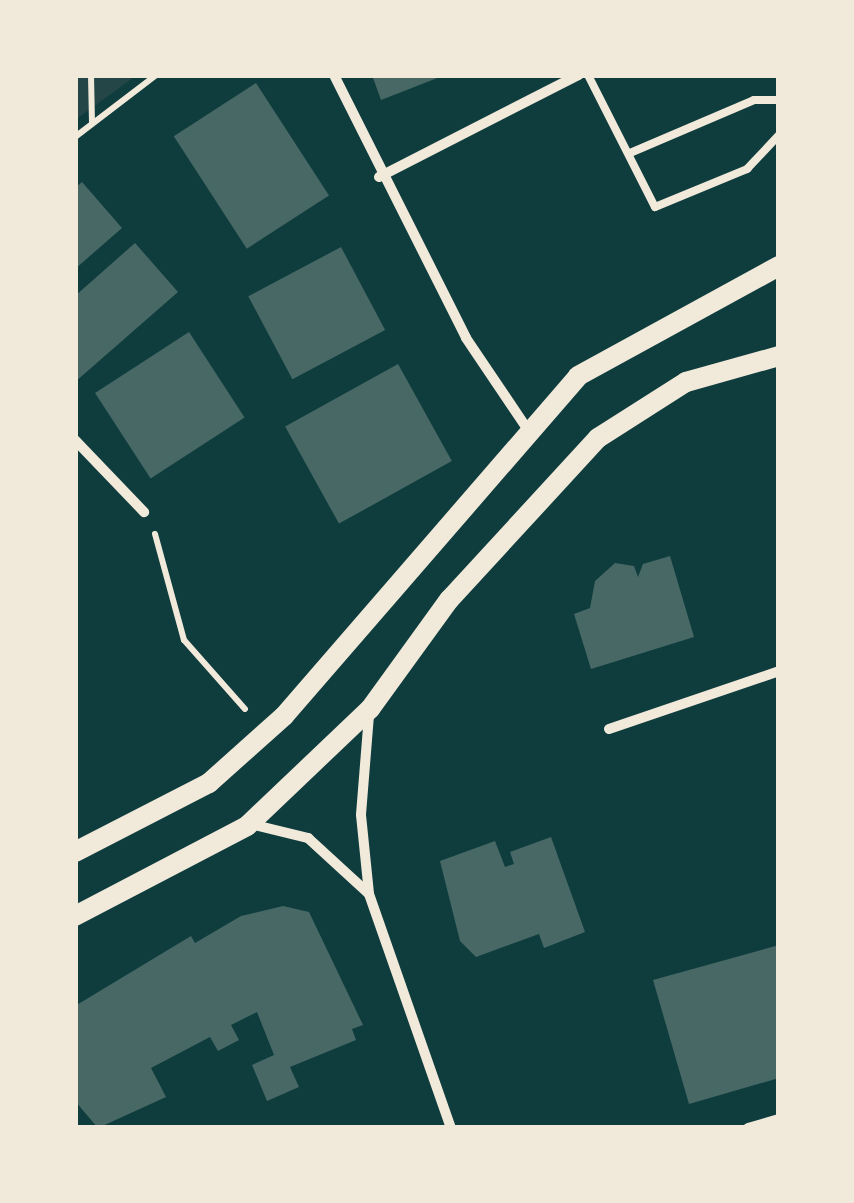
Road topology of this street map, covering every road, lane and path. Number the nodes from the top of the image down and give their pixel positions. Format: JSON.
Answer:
{"nodes":[{"id":1,"x":91,"y":75,"type":"edge"},
{"id":2,"x":156,"y":75,"type":"edge"},
{"id":3,"x":334,"y":75,"type":"edge"},
{"id":4,"x":578,"y":75,"type":"edge"},
{"id":5,"x":588,"y":75,"type":"edge"},
{"id":6,"x":779,"y":100,"type":"edge"},
{"id":7,"x":92,"y":123,"type":"junction"},
{"id":8,"x":779,"y":135,"type":"edge"},
{"id":9,"x":75,"y":137,"type":"edge"},
{"id":10,"x":630,"y":153,"type":"junction"},
{"id":11,"x":379,"y":177,"type":"junction"},
{"id":12,"x":779,"y":266,"type":"edge"},
{"id":13,"x":779,"y":356,"type":"edge"},
{"id":14,"x":526,"y":427,"type":"junction"},
{"id":15,"x":75,"y":440,"type":"edge"},
{"id":16,"x":144,"y":512,"type":"joint"},
{"id":17,"x":779,"y":671,"type":"edge"},
{"id":18,"x":370,"y":709,"type":"junction"},
{"id":19,"x":249,"y":713,"type":"dead end"},
{"id":20,"x":610,"y":728,"type":"dead end"},
{"id":21,"x":247,"y":826,"type":"junction"},
{"id":22,"x":75,"y":852,"type":"edge"},
{"id":23,"x":369,"y":894,"type":"junction"},
{"id":24,"x":75,"y":916,"type":"edge"},
{"id":25,"x":779,"y":1119,"type":"edge"},
{"id":26,"x":452,"y":1128,"type":"edge"},
{"id":27,"x":748,"y":1128,"type":"edge"}],
"edges":[{"from":1,"to":7,"type":"path"},
{"from":2,"to":7,"type":"path"},
{"from":3,"to":11,"type":"street"},
{"from":4,"to":11,"type":"street"},
{"from":5,"to":10,"type":"lane"},
{"from":6,"to":10,"type":"lane"},
{"from":7,"to":9,"type":"path"},
{"from":8,"to":10,"type":"lane"},
{"from":11,"to":14,"type":"street"},
{"from":12,"to":14,"type":"main road"},
{"from":13,"to":18,"type":"main road"},
{"from":14,"to":22,"type":"main road"},
{"from":15,"to":16,"type":"street"},
{"from":16,"to":19,"type":"path"},
{"from":17,"to":20,"type":"street"},
{"from":18,"to":21,"type":"main road"},
{"from":18,"to":23,"type":"street"},
{"from":21,"to":23,"type":"street"},
{"from":21,"to":24,"type":"main road"},
{"from":23,"to":26,"type":"street"},
{"from":25,"to":27,"type":"street"}]}
